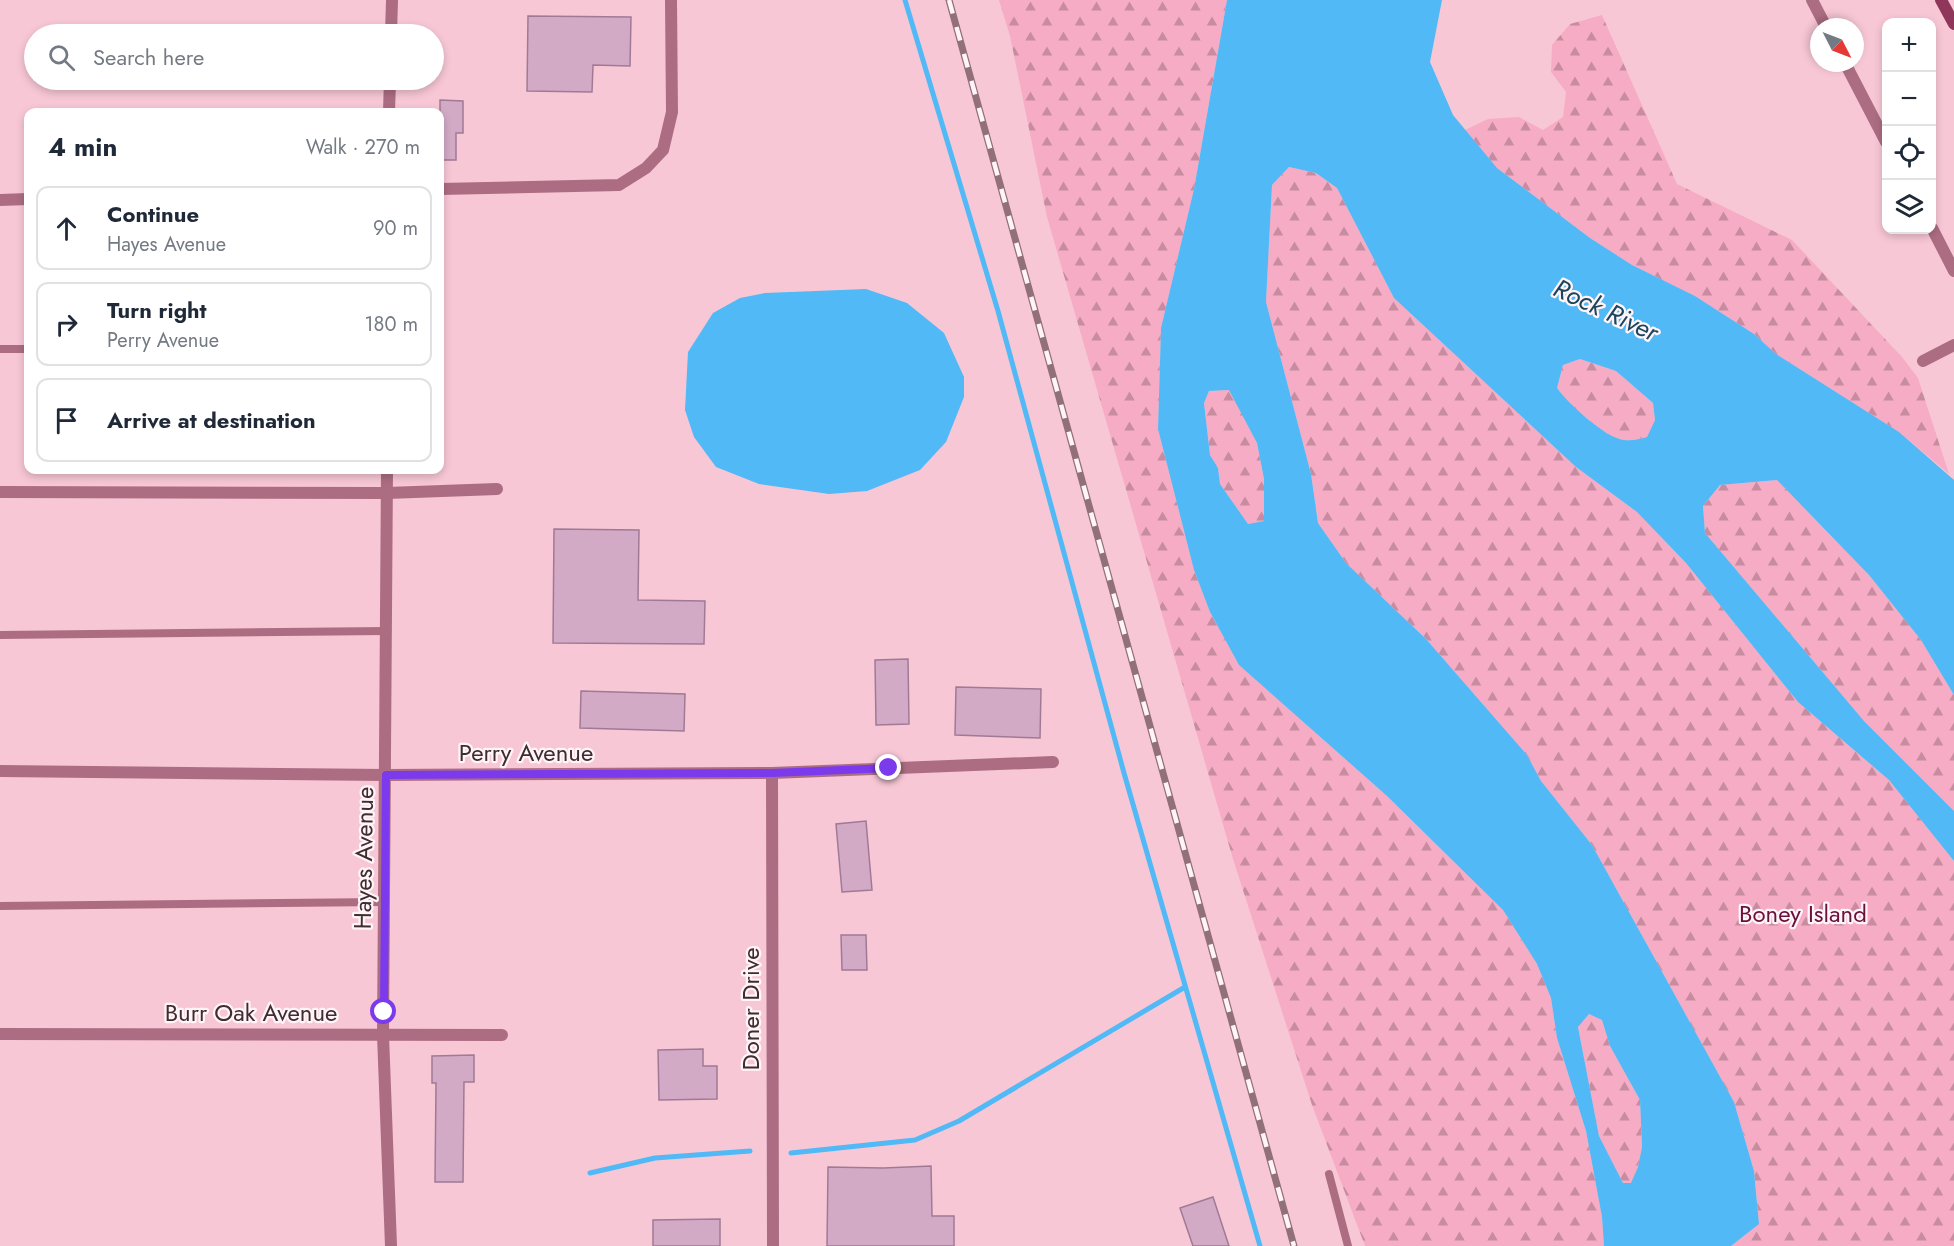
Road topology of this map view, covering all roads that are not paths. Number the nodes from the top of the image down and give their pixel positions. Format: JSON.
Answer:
{"nodes":[{"id":1,"x":392,"y":0,"type":"edge"},
{"id":2,"x":671,"y":0,"type":"edge"},
{"id":3,"x":1812,"y":0,"type":"edge"},
{"id":4,"x":1941,"y":0,"type":"edge"},
{"id":5,"x":1821,"y":18,"type":"edge"},
{"id":6,"x":391,"y":24,"type":"edge"},
{"id":7,"x":1954,"y":24,"type":"edge"},
{"id":8,"x":1850,"y":72,"type":"edge"},
{"id":9,"x":390,"y":90,"type":"edge"},
{"id":10,"x":389,"y":108,"type":"edge"},
{"id":11,"x":1882,"y":133,"type":"edge"},
{"id":12,"x":444,"y":189,"type":"edge"},
{"id":13,"x":24,"y":199,"type":"edge"},
{"id":14,"x":0,"y":200,"type":"edge"},
{"id":15,"x":1935,"y":234,"type":"edge"},
{"id":16,"x":1954,"y":271,"type":"edge"},
{"id":17,"x":1954,"y":345,"type":"edge"},
{"id":18,"x":0,"y":349,"type":"edge"},
{"id":19,"x":24,"y":349,"type":"edge"},
{"id":20,"x":1923,"y":361,"type":"dead end"},
{"id":21,"x":387,"y":474,"type":"edge"},
{"id":22,"x":497,"y":489,"type":"dead end"},
{"id":23,"x":0,"y":492,"type":"edge"},
{"id":24,"x":387,"y":493,"type":"junction"},
{"id":25,"x":387,"y":631,"type":"junction"},
{"id":26,"x":0,"y":635,"type":"edge"},
{"id":27,"x":1053,"y":762,"type":"dead end"},
{"id":28,"x":0,"y":771,"type":"edge"},
{"id":29,"x":772,"y":773,"type":"junction"},
{"id":30,"x":386,"y":775,"type":"junction"},
{"id":31,"x":385,"y":902,"type":"junction"},
{"id":32,"x":0,"y":906,"type":"edge"},
{"id":33,"x":0,"y":1034,"type":"edge"},
{"id":34,"x":384,"y":1035,"type":"junction"},
{"id":35,"x":502,"y":1035,"type":"dead end"},
{"id":36,"x":1329,"y":1174,"type":"dead end"},
{"id":37,"x":391,"y":1246,"type":"edge"},
{"id":38,"x":773,"y":1246,"type":"edge"},
{"id":39,"x":1348,"y":1246,"type":"edge"}],
"edges":[{"from":1,"to":6,"type":"street"},
{"from":2,"to":12,"type":"street"},
{"from":3,"to":5,"type":"street"},
{"from":4,"to":7,"type":"street"},
{"from":8,"to":11,"type":"street"},
{"from":9,"to":10,"type":"street"},
{"from":13,"to":14,"type":"street"},
{"from":15,"to":16,"type":"street"},
{"from":17,"to":20,"type":"street"},
{"from":18,"to":19,"type":"lane"},
{"from":21,"to":24,"type":"street","name":"Hayes Avenue"},
{"from":22,"to":24,"type":"street"},
{"from":23,"to":24,"type":"street"},
{"from":24,"to":25,"type":"street","name":"Hayes Avenue"},
{"from":25,"to":26,"type":"lane"},
{"from":25,"to":30,"type":"street","name":"Hayes Avenue"},
{"from":27,"to":29,"type":"street","name":"Perry Avenue"},
{"from":28,"to":30,"type":"street","name":"Perry Avenue"},
{"from":29,"to":30,"type":"street","name":"Perry Avenue"},
{"from":29,"to":38,"type":"street","name":"Doner Drive"},
{"from":30,"to":31,"type":"street","name":"Hayes Avenue"},
{"from":31,"to":32,"type":"lane"},
{"from":31,"to":34,"type":"street","name":"Hayes Avenue"},
{"from":33,"to":34,"type":"street","name":"Burr Oak Avenue"},
{"from":34,"to":35,"type":"street","name":"Burr Oak Avenue"},
{"from":34,"to":37,"type":"street","name":"Hayes Avenue"},
{"from":36,"to":39,"type":"lane"}]}
